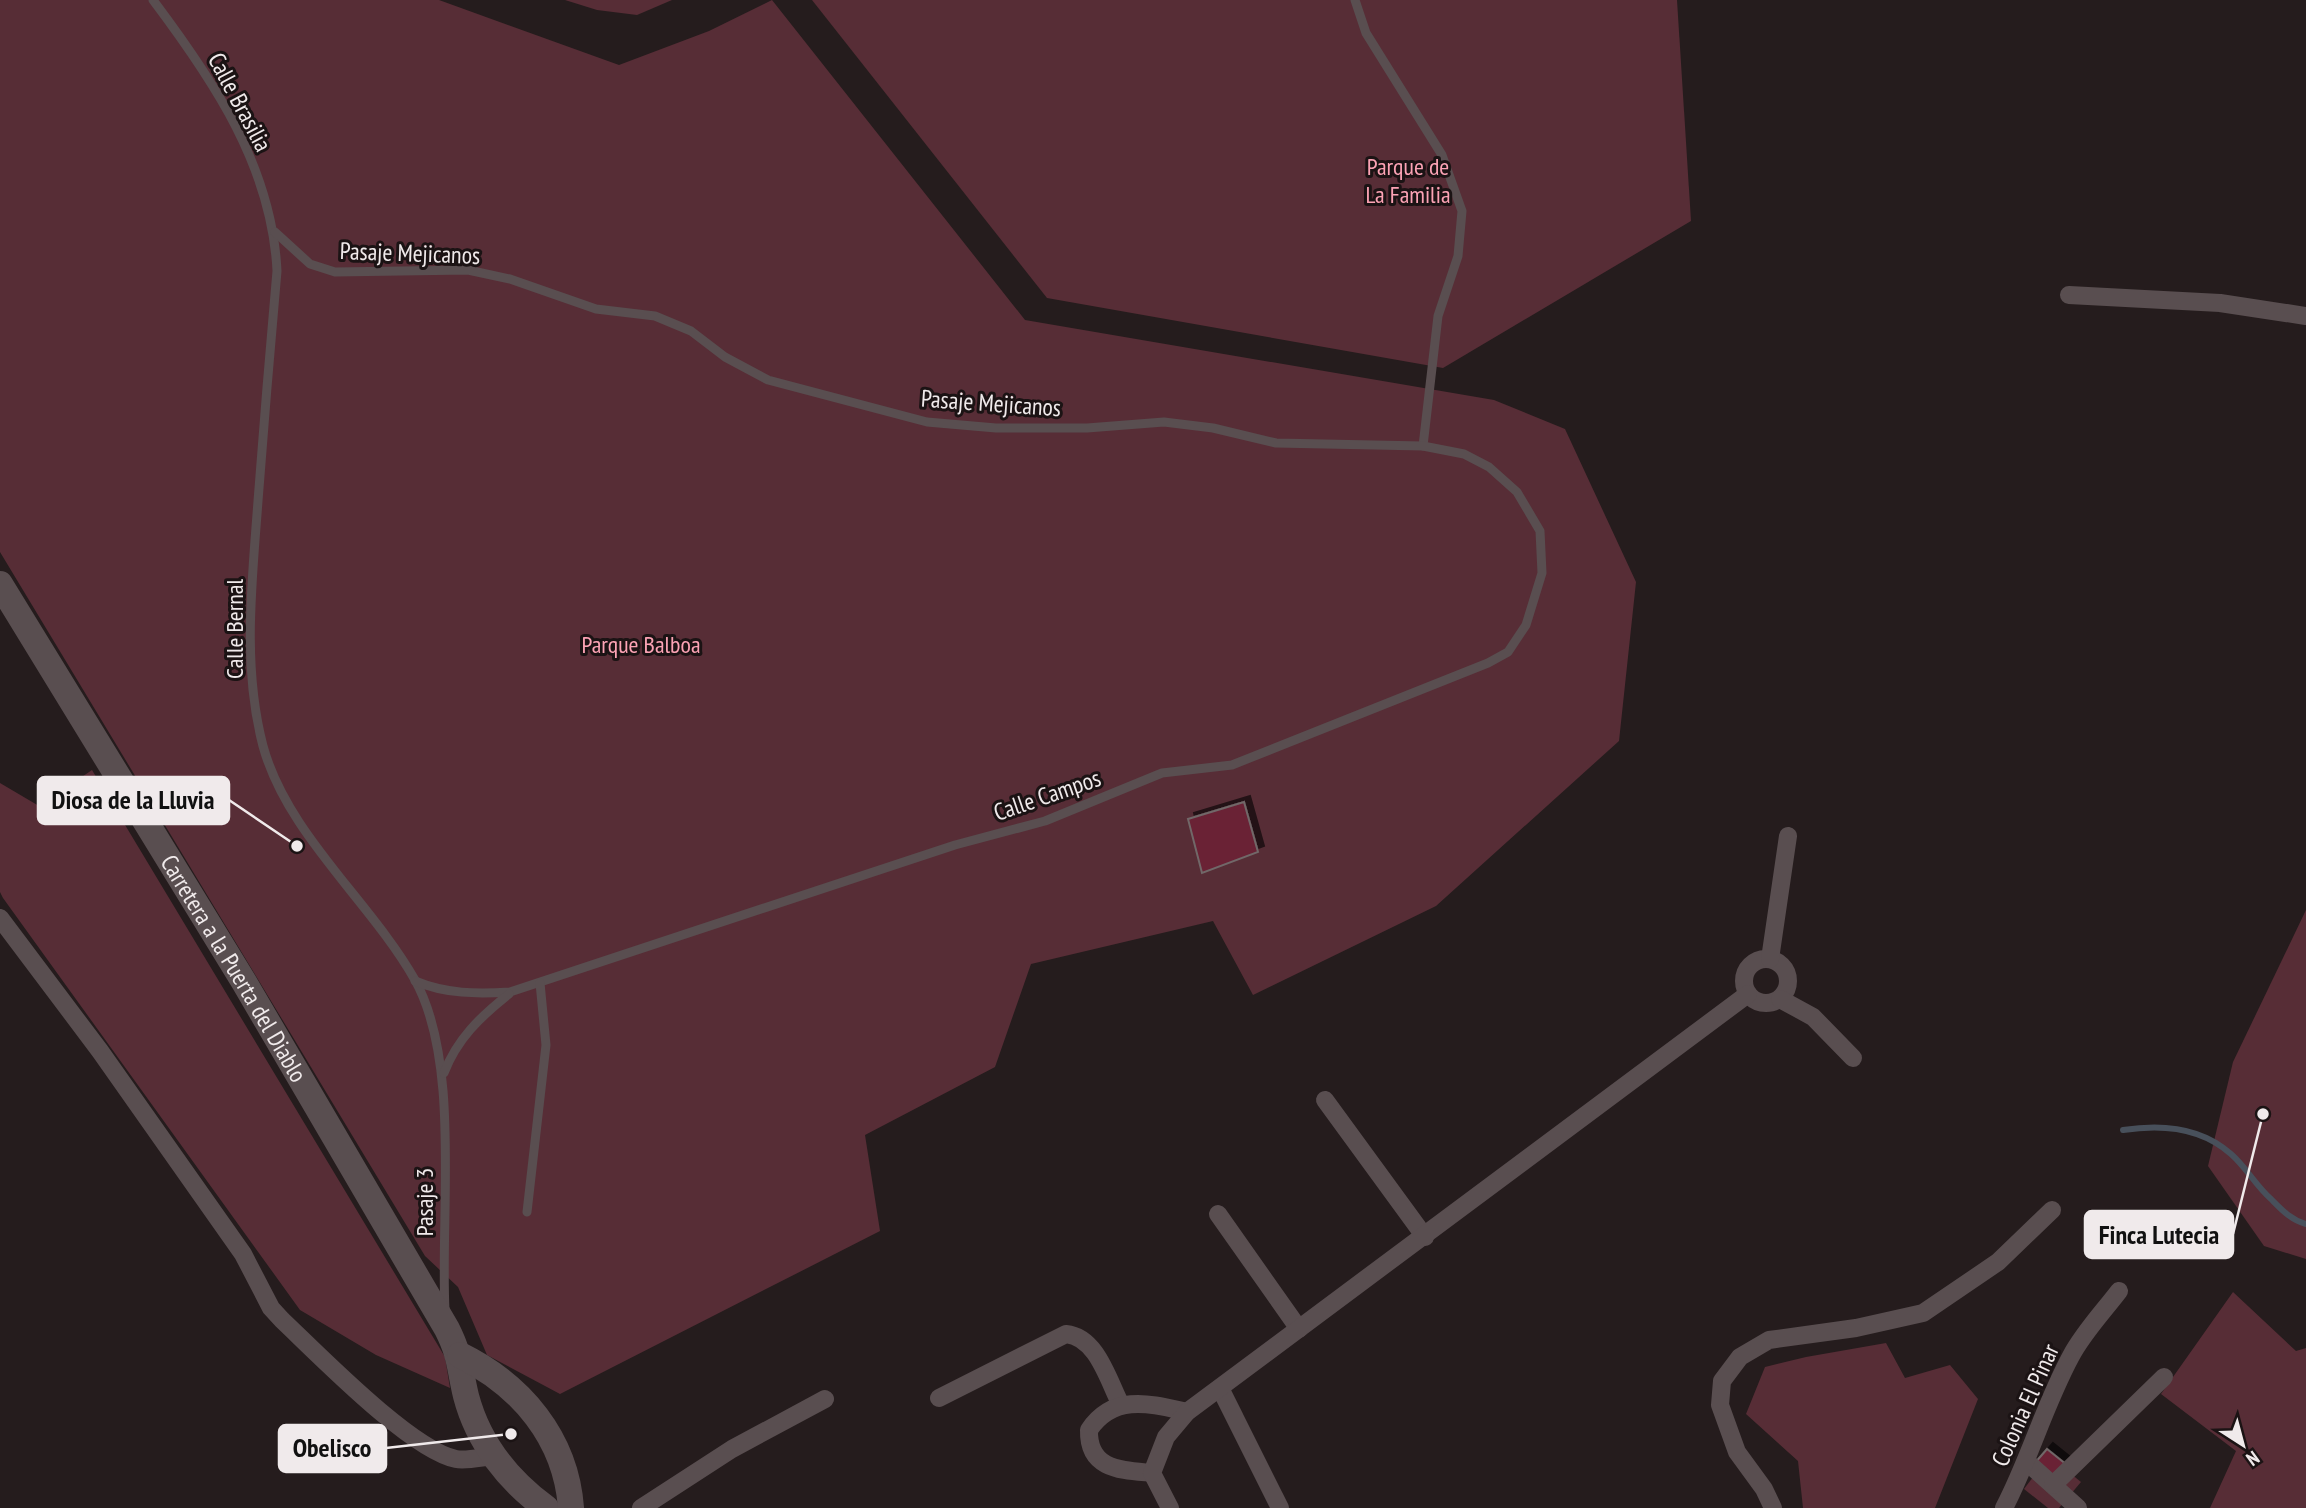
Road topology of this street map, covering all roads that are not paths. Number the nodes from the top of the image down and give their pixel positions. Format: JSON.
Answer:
{"nodes":[{"id":1,"x":153,"y":0,"type":"edge"},
{"id":2,"x":1355,"y":0,"type":"edge"},
{"id":3,"x":275,"y":232,"type":"junction"},
{"id":4,"x":2069,"y":295,"type":"dead end"},
{"id":5,"x":2306,"y":316,"type":"edge"},
{"id":6,"x":1423,"y":446,"type":"junction"},
{"id":7,"x":1542,"y":573,"type":"joint"},
{"id":8,"x":0,"y":584,"type":"edge"},
{"id":9,"x":1788,"y":836,"type":"dead end"},
{"id":10,"x":0,"y":918,"type":"edge"},
{"id":11,"x":1770,"y":959,"type":"junction"},
{"id":12,"x":415,"y":981,"type":"junction"},
{"id":13,"x":540,"y":983,"type":"junction"},
{"id":14,"x":510,"y":992,"type":"junction"},
{"id":15,"x":1748,"y":994,"type":"junction"},
{"id":16,"x":1780,"y":999,"type":"junction"},
{"id":17,"x":1853,"y":1058,"type":"dead end"},
{"id":18,"x":443,"y":1075,"type":"junction"},
{"id":19,"x":1325,"y":1100,"type":"dead end"},
{"id":20,"x":2052,"y":1210,"type":"dead end"},
{"id":21,"x":527,"y":1212,"type":"dead end"},
{"id":22,"x":1217,"y":1214,"type":"dead end"},
{"id":23,"x":1425,"y":1237,"type":"junction"},
{"id":24,"x":2119,"y":1291,"type":"dead end"},
{"id":25,"x":447,"y":1329,"type":"junction"},
{"id":26,"x":1300,"y":1329,"type":"junction"},
{"id":27,"x":460,"y":1355,"type":"junction"},
{"id":28,"x":2164,"y":1377,"type":"dead end"},
{"id":29,"x":1220,"y":1388,"type":"junction"},
{"id":30,"x":939,"y":1398,"type":"dead end"},
{"id":31,"x":825,"y":1399,"type":"dead end"},
{"id":32,"x":1121,"y":1405,"type":"junction"},
{"id":33,"x":1187,"y":1412,"type":"junction"},
{"id":34,"x":494,"y":1456,"type":"junction"},
{"id":35,"x":2028,"y":1462,"type":"junction"},
{"id":36,"x":1152,"y":1473,"type":"junction"},
{"id":37,"x":2053,"y":1485,"type":"junction"},
{"id":38,"x":545,"y":1508,"type":"edge"},
{"id":39,"x":571,"y":1508,"type":"edge"},
{"id":40,"x":641,"y":1508,"type":"edge"},
{"id":41,"x":1170,"y":1508,"type":"edge"},
{"id":42,"x":1280,"y":1508,"type":"edge"},
{"id":43,"x":1773,"y":1508,"type":"edge"},
{"id":44,"x":2004,"y":1508,"type":"edge"},
{"id":45,"x":2078,"y":1508,"type":"edge"}],
"edges":[{"from":1,"to":3,"type":"lane","name":"Calle Brasilia"},
{"from":2,"to":6,"type":"lane"},
{"from":3,"to":6,"type":"lane","name":"Pasaje Mejicanos"},
{"from":3,"to":12,"type":"lane","name":"Calle Bernal"},
{"from":4,"to":5,"type":"street"},
{"from":6,"to":7,"type":"lane","name":"Pasaje Mejicanos"},
{"from":7,"to":13,"type":"lane","name":"Calle Campos"},
{"from":8,"to":25,"type":"main road","name":"Carretera a la Puerta del Diablo"},
{"from":9,"to":11,"type":"street"},
{"from":10,"to":34,"type":"street"},
{"from":11,"to":15,"type":"street"},
{"from":11,"to":16,"type":"street"},
{"from":12,"to":14,"type":"lane"},
{"from":12,"to":18,"type":"lane","name":"Calle Bernal"},
{"from":13,"to":14,"type":"lane","name":"Calle Campos"},
{"from":13,"to":21,"type":"lane"},
{"from":14,"to":18,"type":"lane"},
{"from":15,"to":16,"type":"street"},
{"from":15,"to":23,"type":"street"},
{"from":16,"to":17,"type":"street"},
{"from":18,"to":25,"type":"lane","name":"Pasaje 3"},
{"from":19,"to":23,"type":"street"},
{"from":20,"to":43,"type":"street"},
{"from":22,"to":26,"type":"street"},
{"from":23,"to":26,"type":"street"},
{"from":24,"to":35,"type":"street","name":"Colonia El Pinar"},
{"from":25,"to":27,"type":"main road","name":"Carretera a la Puerta del Diablo"},
{"from":26,"to":29,"type":"street"},
{"from":27,"to":34,"type":"main road","name":"Carretera a la Puerta del Diablo"},
{"from":27,"to":39,"type":"main road"},
{"from":28,"to":37,"type":"street"},
{"from":29,"to":33,"type":"street"},
{"from":29,"to":42,"type":"street"},
{"from":30,"to":32,"type":"street"},
{"from":31,"to":40,"type":"street"},
{"from":32,"to":33,"type":"street"},
{"from":32,"to":36,"type":"street"},
{"from":33,"to":36,"type":"street"},
{"from":34,"to":38,"type":"main road","name":"Carretera a la Puerta del Diablo"},
{"from":35,"to":37,"type":"street"},
{"from":35,"to":44,"type":"street","name":"Colonia El Pinar"},
{"from":36,"to":41,"type":"street"},
{"from":37,"to":45,"type":"street"}]}
